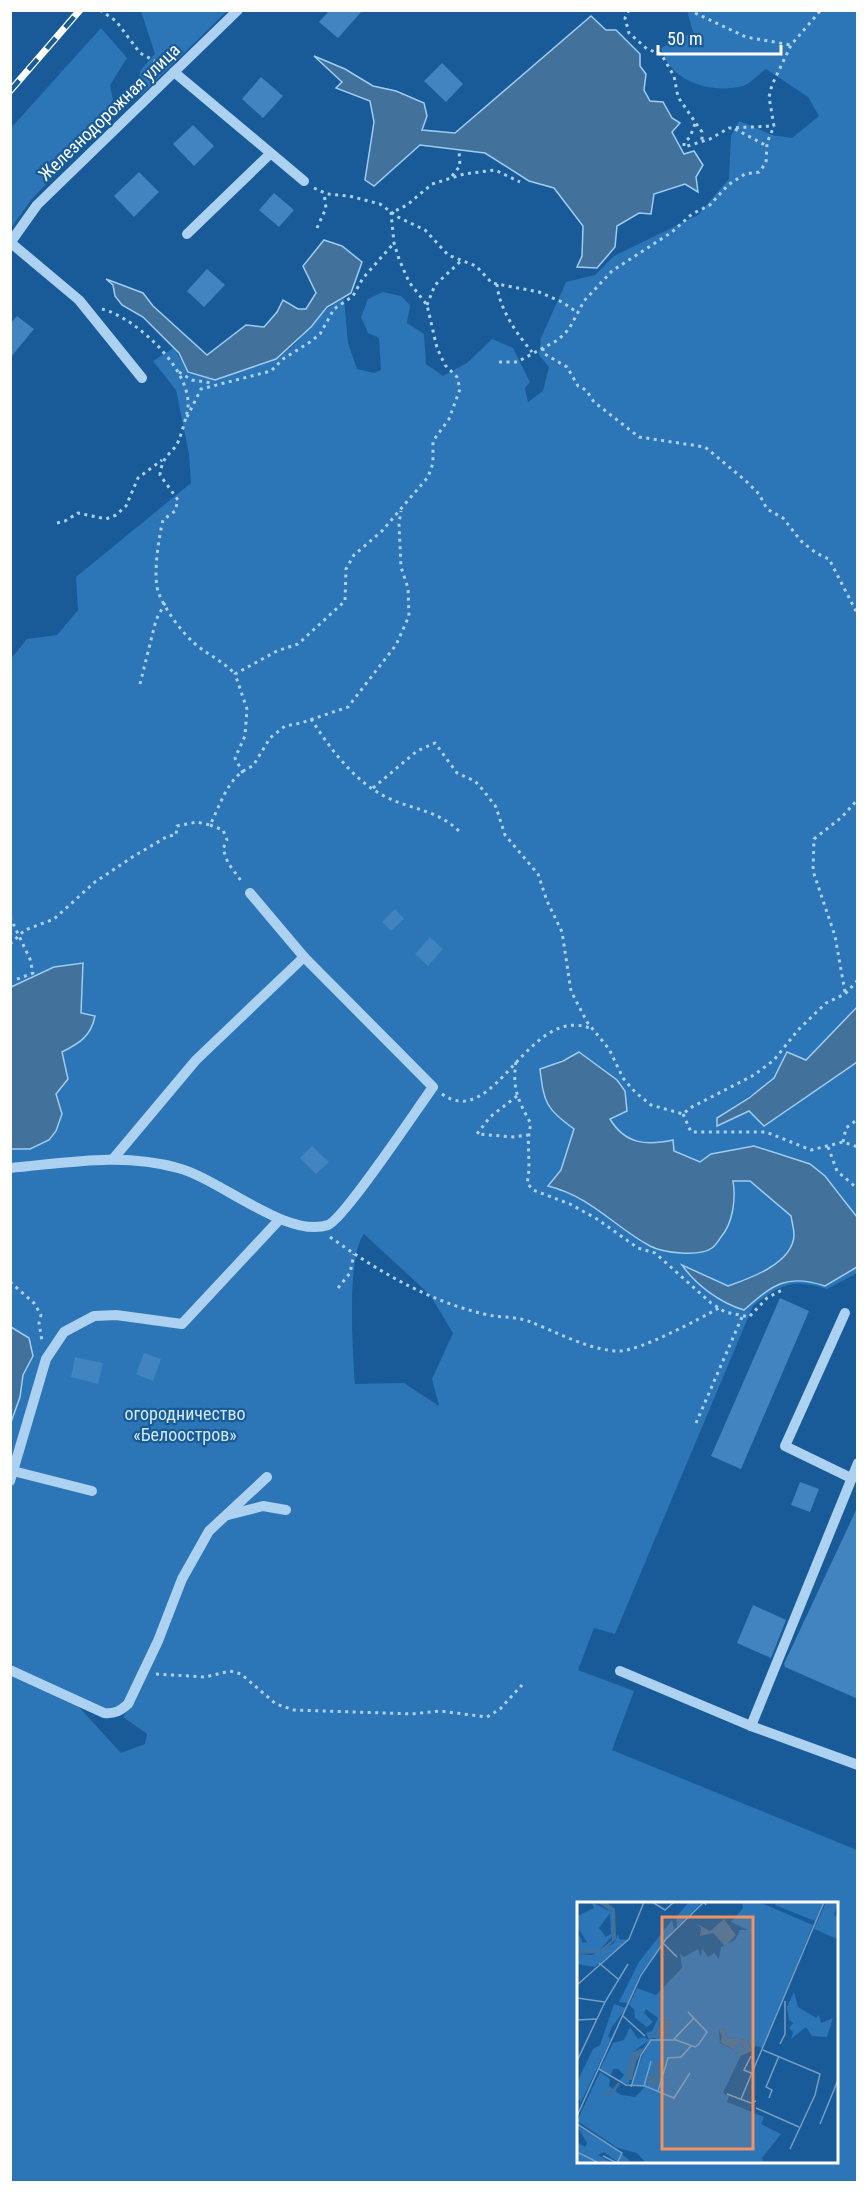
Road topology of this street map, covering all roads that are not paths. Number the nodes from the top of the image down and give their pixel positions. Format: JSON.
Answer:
{"nodes":[{"id":1,"x":238,"y":10,"type":"edge"},
{"id":2,"x":174,"y":72,"type":"junction"},
{"id":3,"x":270,"y":154,"type":"junction"},
{"id":4,"x":304,"y":181,"type":"road end"},
{"id":5,"x":187,"y":234,"type":"dead end"},
{"id":6,"x":11,"y":243,"type":"edge"},
{"id":7,"x":142,"y":378,"type":"dead end"},
{"id":8,"x":250,"y":893,"type":"road end"},
{"id":9,"x":304,"y":957,"type":"junction"},
{"id":10,"x":113,"y":1159,"type":"junction"},
{"id":11,"x":10,"y":1168,"type":"edge"},
{"id":12,"x":279,"y":1220,"type":"junction"},
{"id":13,"x":845,"y":1313,"type":"dead end"},
{"id":14,"x":858,"y":1463,"type":"edge"},
{"id":15,"x":12,"y":1476,"type":"edge"},
{"id":16,"x":267,"y":1477,"type":"dead end"},
{"id":17,"x":851,"y":1478,"type":"junction"},
{"id":18,"x":92,"y":1491,"type":"dead end"},
{"id":19,"x":286,"y":1510,"type":"dead end"},
{"id":20,"x":225,"y":1516,"type":"junction"},
{"id":21,"x":10,"y":1670,"type":"edge"},
{"id":22,"x":620,"y":1671,"type":"dead end"},
{"id":23,"x":751,"y":1726,"type":"junction"},
{"id":24,"x":858,"y":1765,"type":"edge"}],
"edges":[{"from":1,"to":2,"type":"street","name":"Железнодорожная улица"},
{"from":2,"to":3,"type":"street"},
{"from":2,"to":6,"type":"street","name":"Железнодорожная улица"},
{"from":3,"to":4,"type":"street"},
{"from":3,"to":5,"type":"street"},
{"from":6,"to":7,"type":"street"},
{"from":8,"to":9,"type":"street"},
{"from":9,"to":10,"type":"street"},
{"from":9,"to":12,"type":"street"},
{"from":10,"to":11,"type":"street"},
{"from":10,"to":12,"type":"street"},
{"from":12,"to":15,"type":"street"},
{"from":13,"to":17,"type":"street"},
{"from":14,"to":17,"type":"street"},
{"from":15,"to":18,"type":"street"},
{"from":16,"to":20,"type":"street"},
{"from":17,"to":23,"type":"street"},
{"from":19,"to":20,"type":"street"},
{"from":20,"to":21,"type":"street"},
{"from":22,"to":23,"type":"street"},
{"from":23,"to":24,"type":"street"}]}
